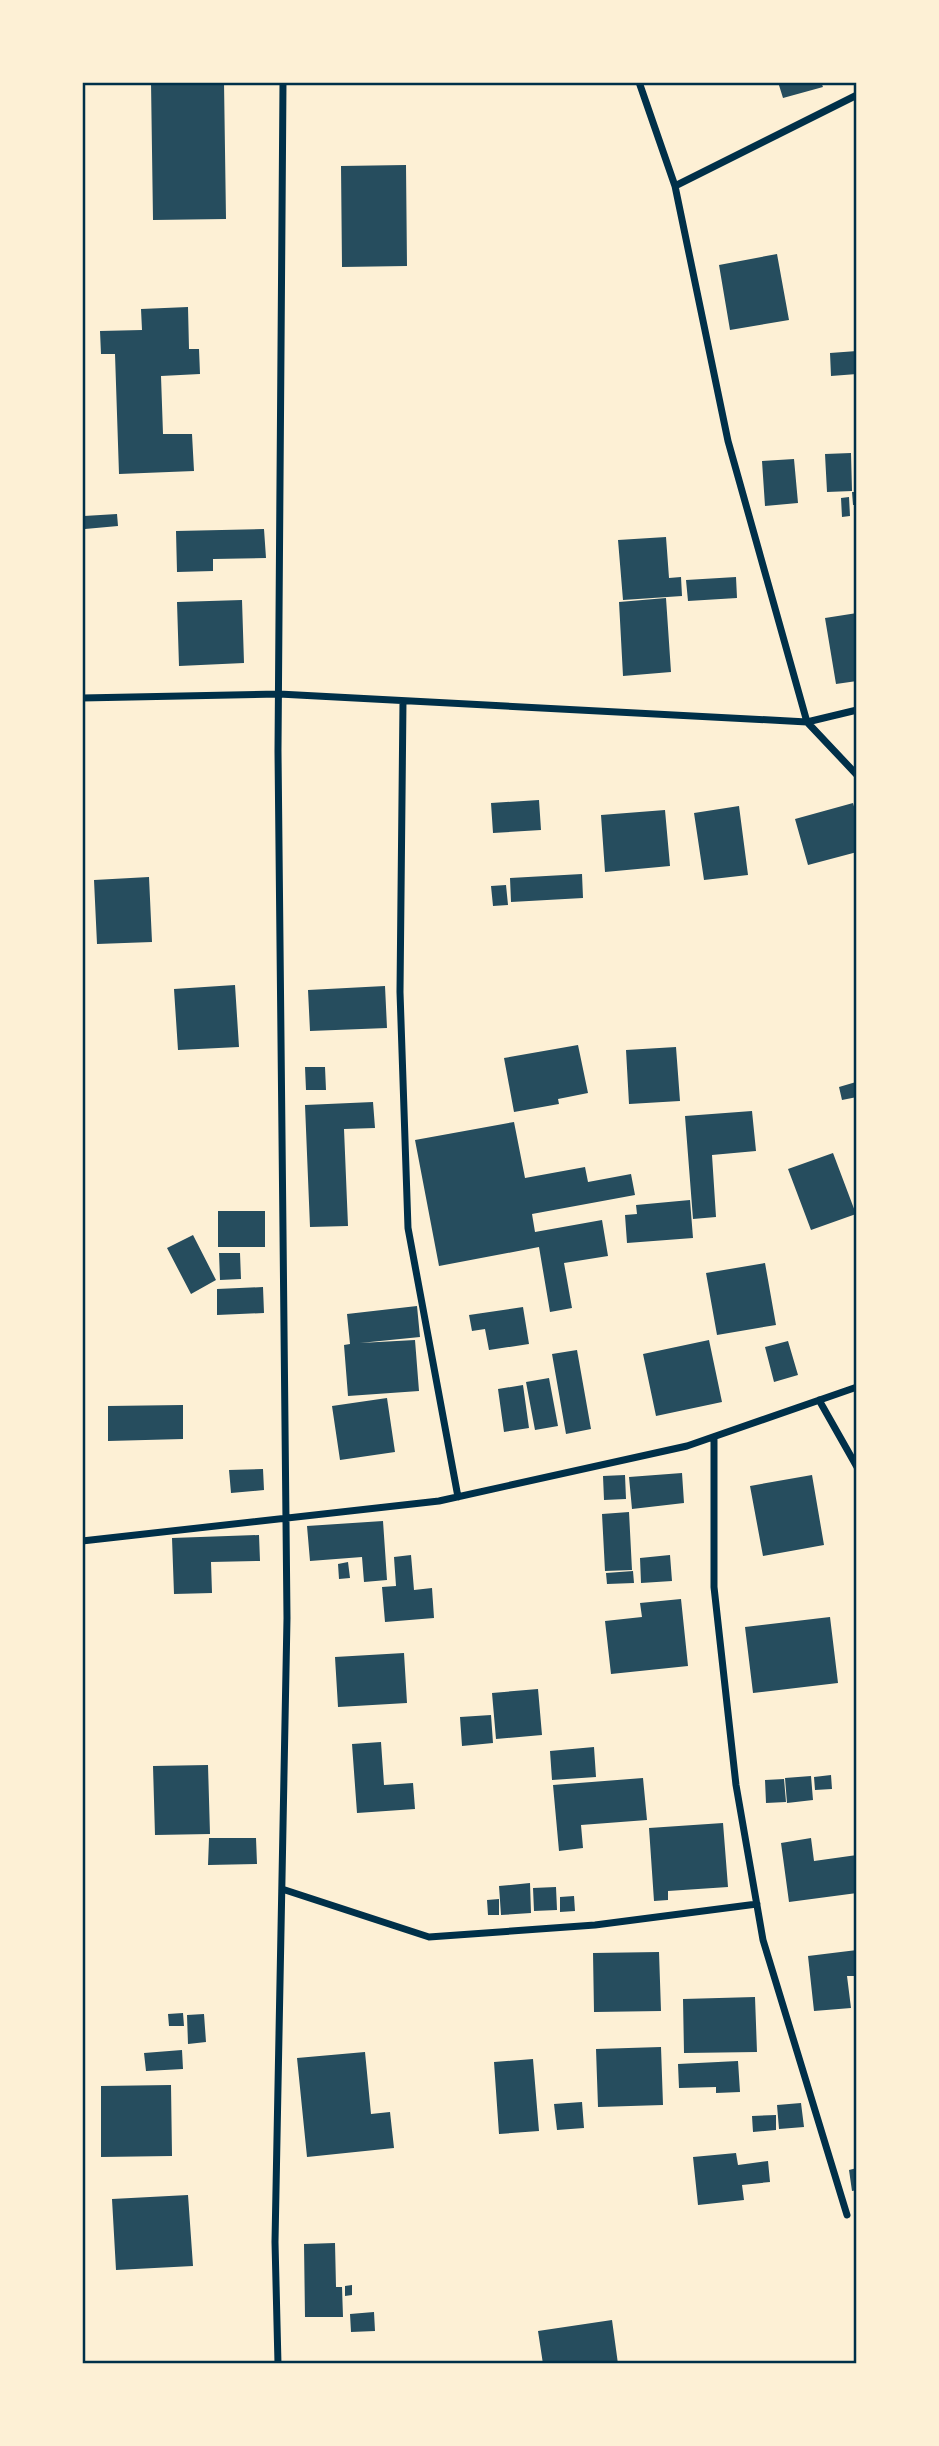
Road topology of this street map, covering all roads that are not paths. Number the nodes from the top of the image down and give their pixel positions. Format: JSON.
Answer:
{"nodes":[{"id":1,"x":283,"y":82,"type":"edge"},
{"id":2,"x":639,"y":82,"type":"edge"},
{"id":3,"x":857,"y":95,"type":"edge"},
{"id":4,"x":675,"y":186,"type":"junction"},
{"id":5,"x":279,"y":694,"type":"junction"},
{"id":6,"x":82,"y":698,"type":"edge"},
{"id":7,"x":402,"y":701,"type":"junction"},
{"id":8,"x":857,"y":710,"type":"edge"},
{"id":9,"x":807,"y":722,"type":"junction"},
{"id":10,"x":857,"y":775,"type":"edge"},
{"id":11,"x":857,"y":1387,"type":"edge"},
{"id":12,"x":819,"y":1400,"type":"junction"},
{"id":13,"x":714,"y":1437,"type":"junction"},
{"id":14,"x":857,"y":1467,"type":"edge"},
{"id":15,"x":458,"y":1497,"type":"junction"},
{"id":16,"x":286,"y":1517,"type":"junction"},
{"id":17,"x":82,"y":1541,"type":"edge"},
{"id":18,"x":282,"y":1889,"type":"junction"},
{"id":19,"x":757,"y":1904,"type":"junction"},
{"id":20,"x":847,"y":2215,"type":"dead end"},
{"id":21,"x":278,"y":2364,"type":"edge"}],
"edges":[{"from":1,"to":5,"type":"street"},
{"from":2,"to":4,"type":"street"},
{"from":3,"to":4,"type":"street"},
{"from":4,"to":9,"type":"street"},
{"from":5,"to":6,"type":"street"},
{"from":5,"to":7,"type":"street"},
{"from":5,"to":16,"type":"street"},
{"from":7,"to":9,"type":"street"},
{"from":7,"to":15,"type":"street"},
{"from":8,"to":9,"type":"street"},
{"from":9,"to":10,"type":"street"},
{"from":11,"to":12,"type":"street"},
{"from":12,"to":13,"type":"street"},
{"from":12,"to":14,"type":"street"},
{"from":13,"to":15,"type":"street"},
{"from":13,"to":19,"type":"street"},
{"from":15,"to":16,"type":"street"},
{"from":16,"to":17,"type":"street"},
{"from":16,"to":18,"type":"street"},
{"from":18,"to":19,"type":"street"},
{"from":18,"to":21,"type":"street"},
{"from":19,"to":20,"type":"street"}]}
